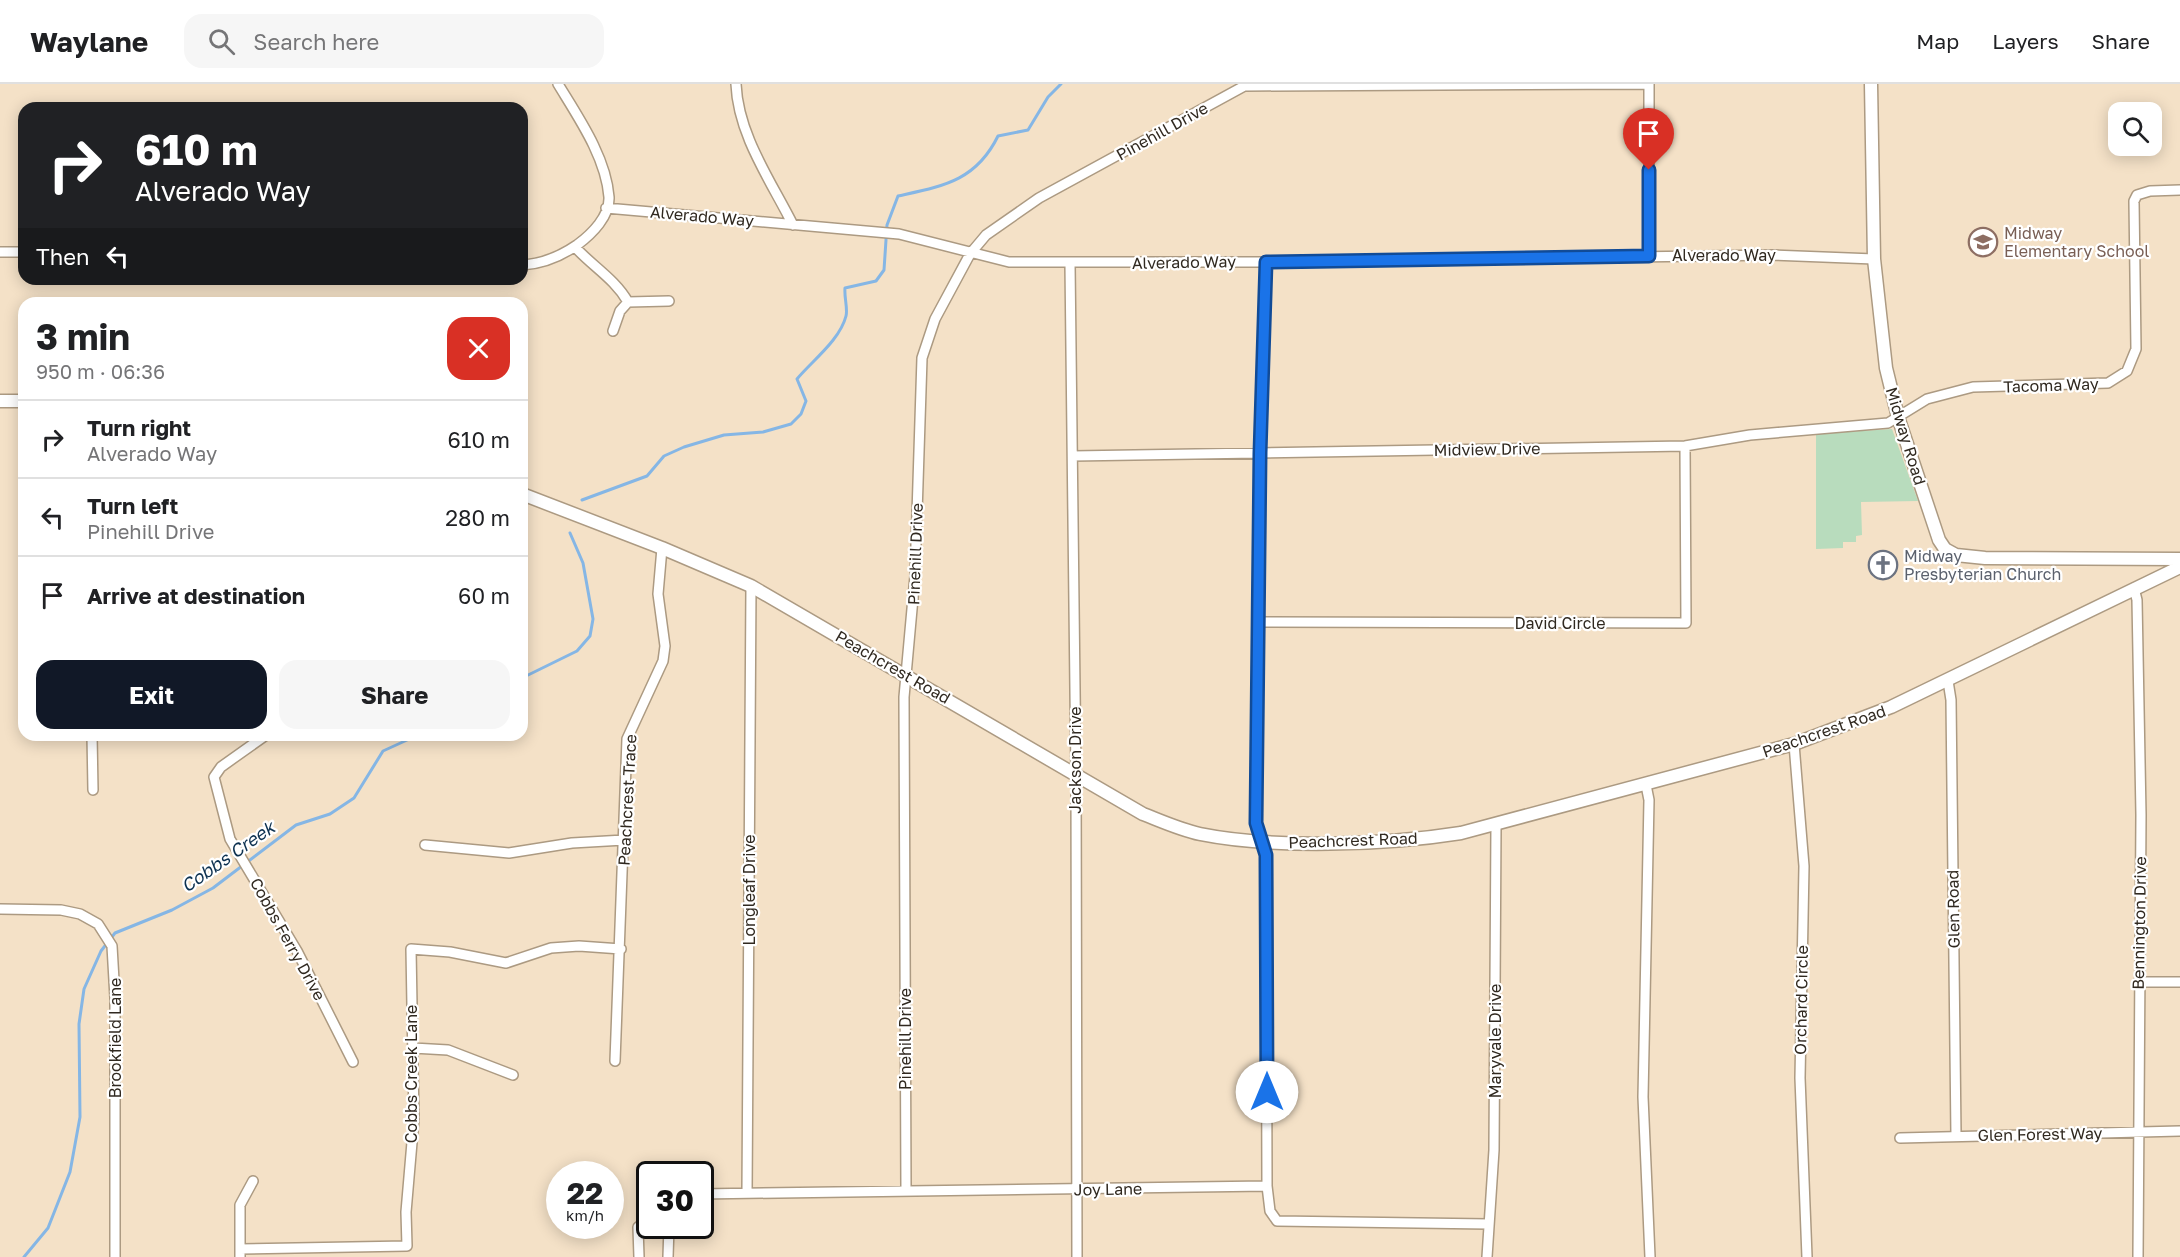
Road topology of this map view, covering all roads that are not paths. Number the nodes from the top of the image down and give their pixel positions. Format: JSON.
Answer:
{"nodes":[{"id":1,"x":558,"y":84,"type":"edge"},
{"id":2,"x":736,"y":84,"type":"edge"},
{"id":3,"x":1649,"y":84,"type":"edge"},
{"id":4,"x":1871,"y":84,"type":"edge"},
{"id":5,"x":1246,"y":85,"type":"edge"},
{"id":6,"x":2180,"y":190,"type":"edge"},
{"id":7,"x":606,"y":208,"type":"junction"},
{"id":8,"x":793,"y":225,"type":"junction"},
{"id":9,"x":574,"y":247,"type":"junction"},
{"id":10,"x":0,"y":252,"type":"edge"},
{"id":11,"x":18,"y":252,"type":"edge"},
{"id":12,"x":970,"y":254,"type":"junction"},
{"id":13,"x":1649,"y":256,"type":"junction"},
{"id":14,"x":1874,"y":258,"type":"junction"},
{"id":15,"x":1266,"y":262,"type":"junction"},
{"id":16,"x":528,"y":264,"type":"edge"},
{"id":17,"x":1070,"y":264,"type":"junction"},
{"id":18,"x":669,"y":301,"type":"dead end"},
{"id":19,"x":627,"y":302,"type":"junction"},
{"id":20,"x":613,"y":331,"type":"dead end"},
{"id":21,"x":0,"y":401,"type":"edge"},
{"id":22,"x":18,"y":401,"type":"edge"},
{"id":23,"x":1898,"y":417,"type":"junction"},
{"id":24,"x":1685,"y":446,"type":"junction"},
{"id":25,"x":1260,"y":453,"type":"junction"},
{"id":26,"x":1073,"y":456,"type":"junction"},
{"id":27,"x":528,"y":496,"type":"edge"},
{"id":28,"x":662,"y":548,"type":"junction"},
{"id":29,"x":2180,"y":559,"type":"edge"},
{"id":30,"x":2180,"y":567,"type":"edge"},
{"id":31,"x":751,"y":586,"type":"junction"},
{"id":32,"x":2134,"y":588,"type":"junction"},
{"id":33,"x":1258,"y":622,"type":"junction"},
{"id":34,"x":908,"y":675,"type":"junction"},
{"id":35,"x":1948,"y":681,"type":"junction"},
{"id":36,"x":92,"y":741,"type":"edge"},
{"id":37,"x":257,"y":741,"type":"edge"},
{"id":38,"x":1794,"y":744,"type":"junction"},
{"id":39,"x":1076,"y":775,"type":"junction"},
{"id":40,"x":1646,"y":785,"type":"junction"},
{"id":41,"x":93,"y":790,"type":"dead end"},
{"id":42,"x":1496,"y":825,"type":"junction"},
{"id":43,"x":624,"y":840,"type":"junction"},
{"id":44,"x":1262,"y":842,"type":"junction"},
{"id":45,"x":425,"y":845,"type":"dead end"},
{"id":46,"x":0,"y":909,"type":"edge"},
{"id":47,"x":621,"y":949,"type":"junction"},
{"id":48,"x":2138,"y":982,"type":"junction"},
{"id":49,"x":2180,"y":982,"type":"edge"},
{"id":50,"x":413,"y":1048,"type":"junction"},
{"id":51,"x":615,"y":1061,"type":"dead end"},
{"id":52,"x":353,"y":1062,"type":"dead end"},
{"id":53,"x":513,"y":1075,"type":"dead end"},
{"id":54,"x":2140,"y":1131,"type":"junction"},
{"id":55,"x":2180,"y":1131,"type":"edge"},
{"id":56,"x":1956,"y":1136,"type":"junction"},
{"id":57,"x":1900,"y":1138,"type":"dead end"},
{"id":58,"x":254,"y":1180,"type":"dead end"},
{"id":59,"x":1268,"y":1186,"type":"junction"},
{"id":60,"x":1077,"y":1189,"type":"junction"},
{"id":61,"x":906,"y":1191,"type":"junction"},
{"id":62,"x":747,"y":1193,"type":"junction"},
{"id":63,"x":714,"y":1194,"type":"edge"},
{"id":64,"x":1488,"y":1224,"type":"junction"},
{"id":65,"x":638,"y":1239,"type":"edge"},
{"id":66,"x":669,"y":1239,"type":"edge"},
{"id":67,"x":240,"y":1253,"type":"edge"},
{"id":68,"x":116,"y":1257,"type":"edge"},
{"id":69,"x":639,"y":1257,"type":"edge"},
{"id":70,"x":668,"y":1257,"type":"edge"},
{"id":71,"x":1077,"y":1257,"type":"edge"},
{"id":72,"x":1487,"y":1257,"type":"edge"},
{"id":73,"x":1650,"y":1257,"type":"edge"},
{"id":74,"x":1807,"y":1257,"type":"edge"},
{"id":75,"x":2138,"y":1257,"type":"edge"}],
"edges":[{"from":1,"to":7,"type":"street"},
{"from":2,"to":8,"type":"street"},
{"from":3,"to":5,"type":"street"},
{"from":3,"to":13,"type":"street"},
{"from":4,"to":14,"type":"street","name":"Midway Road"},
{"from":5,"to":12,"type":"street","name":"Pinehill Drive"},
{"from":6,"to":23,"type":"street","name":"Tacoma Way"},
{"from":7,"to":8,"type":"street","name":"Alverado Way"},
{"from":7,"to":9,"type":"street"},
{"from":8,"to":12,"type":"street","name":"Alverado Way"},
{"from":9,"to":16,"type":"street"},
{"from":9,"to":19,"type":"street"},
{"from":10,"to":11,"type":"street"},
{"from":12,"to":17,"type":"street","name":"Alverado Way"},
{"from":12,"to":34,"type":"street","name":"Pinehill Drive"},
{"from":13,"to":14,"type":"street","name":"Alverado Way"},
{"from":13,"to":15,"type":"street","name":"Alverado Way"},
{"from":14,"to":23,"type":"street","name":"Midway Road"},
{"from":15,"to":17,"type":"street","name":"Alverado Way"},
{"from":15,"to":25,"type":"street"},
{"from":17,"to":26,"type":"street","name":"Jackson Drive"},
{"from":18,"to":19,"type":"street"},
{"from":19,"to":20,"type":"street"},
{"from":21,"to":22,"type":"street"},
{"from":23,"to":24,"type":"street","name":"Midview Drive"},
{"from":23,"to":29,"type":"street","name":"Midway Road"},
{"from":24,"to":25,"type":"street","name":"Midview Drive"},
{"from":24,"to":33,"type":"street","name":"David Circle"},
{"from":25,"to":26,"type":"street","name":"Midview Drive"},
{"from":25,"to":33,"type":"street"},
{"from":26,"to":39,"type":"street","name":"Jackson Drive"},
{"from":27,"to":28,"type":"street","name":"Peachcrest Road"},
{"from":28,"to":31,"type":"street","name":"Peachcrest Road"},
{"from":28,"to":43,"type":"street","name":"Peachcrest Trace"},
{"from":30,"to":32,"type":"street","name":"Peachcrest Road"},
{"from":31,"to":34,"type":"street","name":"Peachcrest Road"},
{"from":31,"to":62,"type":"street","name":"Longleaf Drive"},
{"from":32,"to":35,"type":"street","name":"Peachcrest Road"},
{"from":32,"to":48,"type":"street","name":"Bennington Drive"},
{"from":33,"to":44,"type":"street"},
{"from":34,"to":39,"type":"street","name":"Peachcrest Road"},
{"from":34,"to":61,"type":"street","name":"Pinehill Drive"},
{"from":35,"to":38,"type":"street","name":"Peachcrest Road"},
{"from":35,"to":56,"type":"street","name":"Glen Road"},
{"from":36,"to":41,"type":"street"},
{"from":37,"to":52,"type":"street","name":"Cobbs Ferry Drive"},
{"from":38,"to":40,"type":"street","name":"Peachcrest Road"},
{"from":38,"to":74,"type":"street","name":"Orchard Circle"},
{"from":39,"to":44,"type":"street","name":"Peachcrest Road"},
{"from":39,"to":60,"type":"street","name":"Jackson Drive"},
{"from":40,"to":42,"type":"street","name":"Peachcrest Road"},
{"from":40,"to":73,"type":"street"},
{"from":42,"to":44,"type":"street","name":"Peachcrest Road"},
{"from":42,"to":64,"type":"street","name":"Maryvale Drive"},
{"from":43,"to":45,"type":"street"},
{"from":43,"to":47,"type":"street","name":"Peachcrest Trace"},
{"from":44,"to":59,"type":"street"},
{"from":46,"to":68,"type":"street","name":"Brookfield Lane"},
{"from":47,"to":50,"type":"street","name":"Cobbs Creek Lane"},
{"from":47,"to":51,"type":"street","name":"Peachcrest Trace"},
{"from":48,"to":49,"type":"street"},
{"from":48,"to":54,"type":"street","name":"Bennington Drive"},
{"from":50,"to":53,"type":"street"},
{"from":50,"to":67,"type":"street","name":"Cobbs Creek Lane"},
{"from":54,"to":55,"type":"street","name":"Glen Forest Way"},
{"from":54,"to":56,"type":"street","name":"Glen Forest Way"},
{"from":54,"to":75,"type":"street","name":"Bennington Drive"},
{"from":56,"to":57,"type":"street","name":"Glen Forest Way"},
{"from":58,"to":67,"type":"street"},
{"from":59,"to":60,"type":"street","name":"Joy Lane"},
{"from":59,"to":64,"type":"street"},
{"from":60,"to":61,"type":"street","name":"Joy Lane"},
{"from":60,"to":71,"type":"street","name":"Jackson Drive"},
{"from":61,"to":62,"type":"street","name":"Joy Lane"},
{"from":62,"to":63,"type":"street","name":"Joy Lane"},
{"from":64,"to":72,"type":"street","name":"Maryvale Drive"},
{"from":65,"to":69,"type":"street"},
{"from":66,"to":70,"type":"street"}]}
